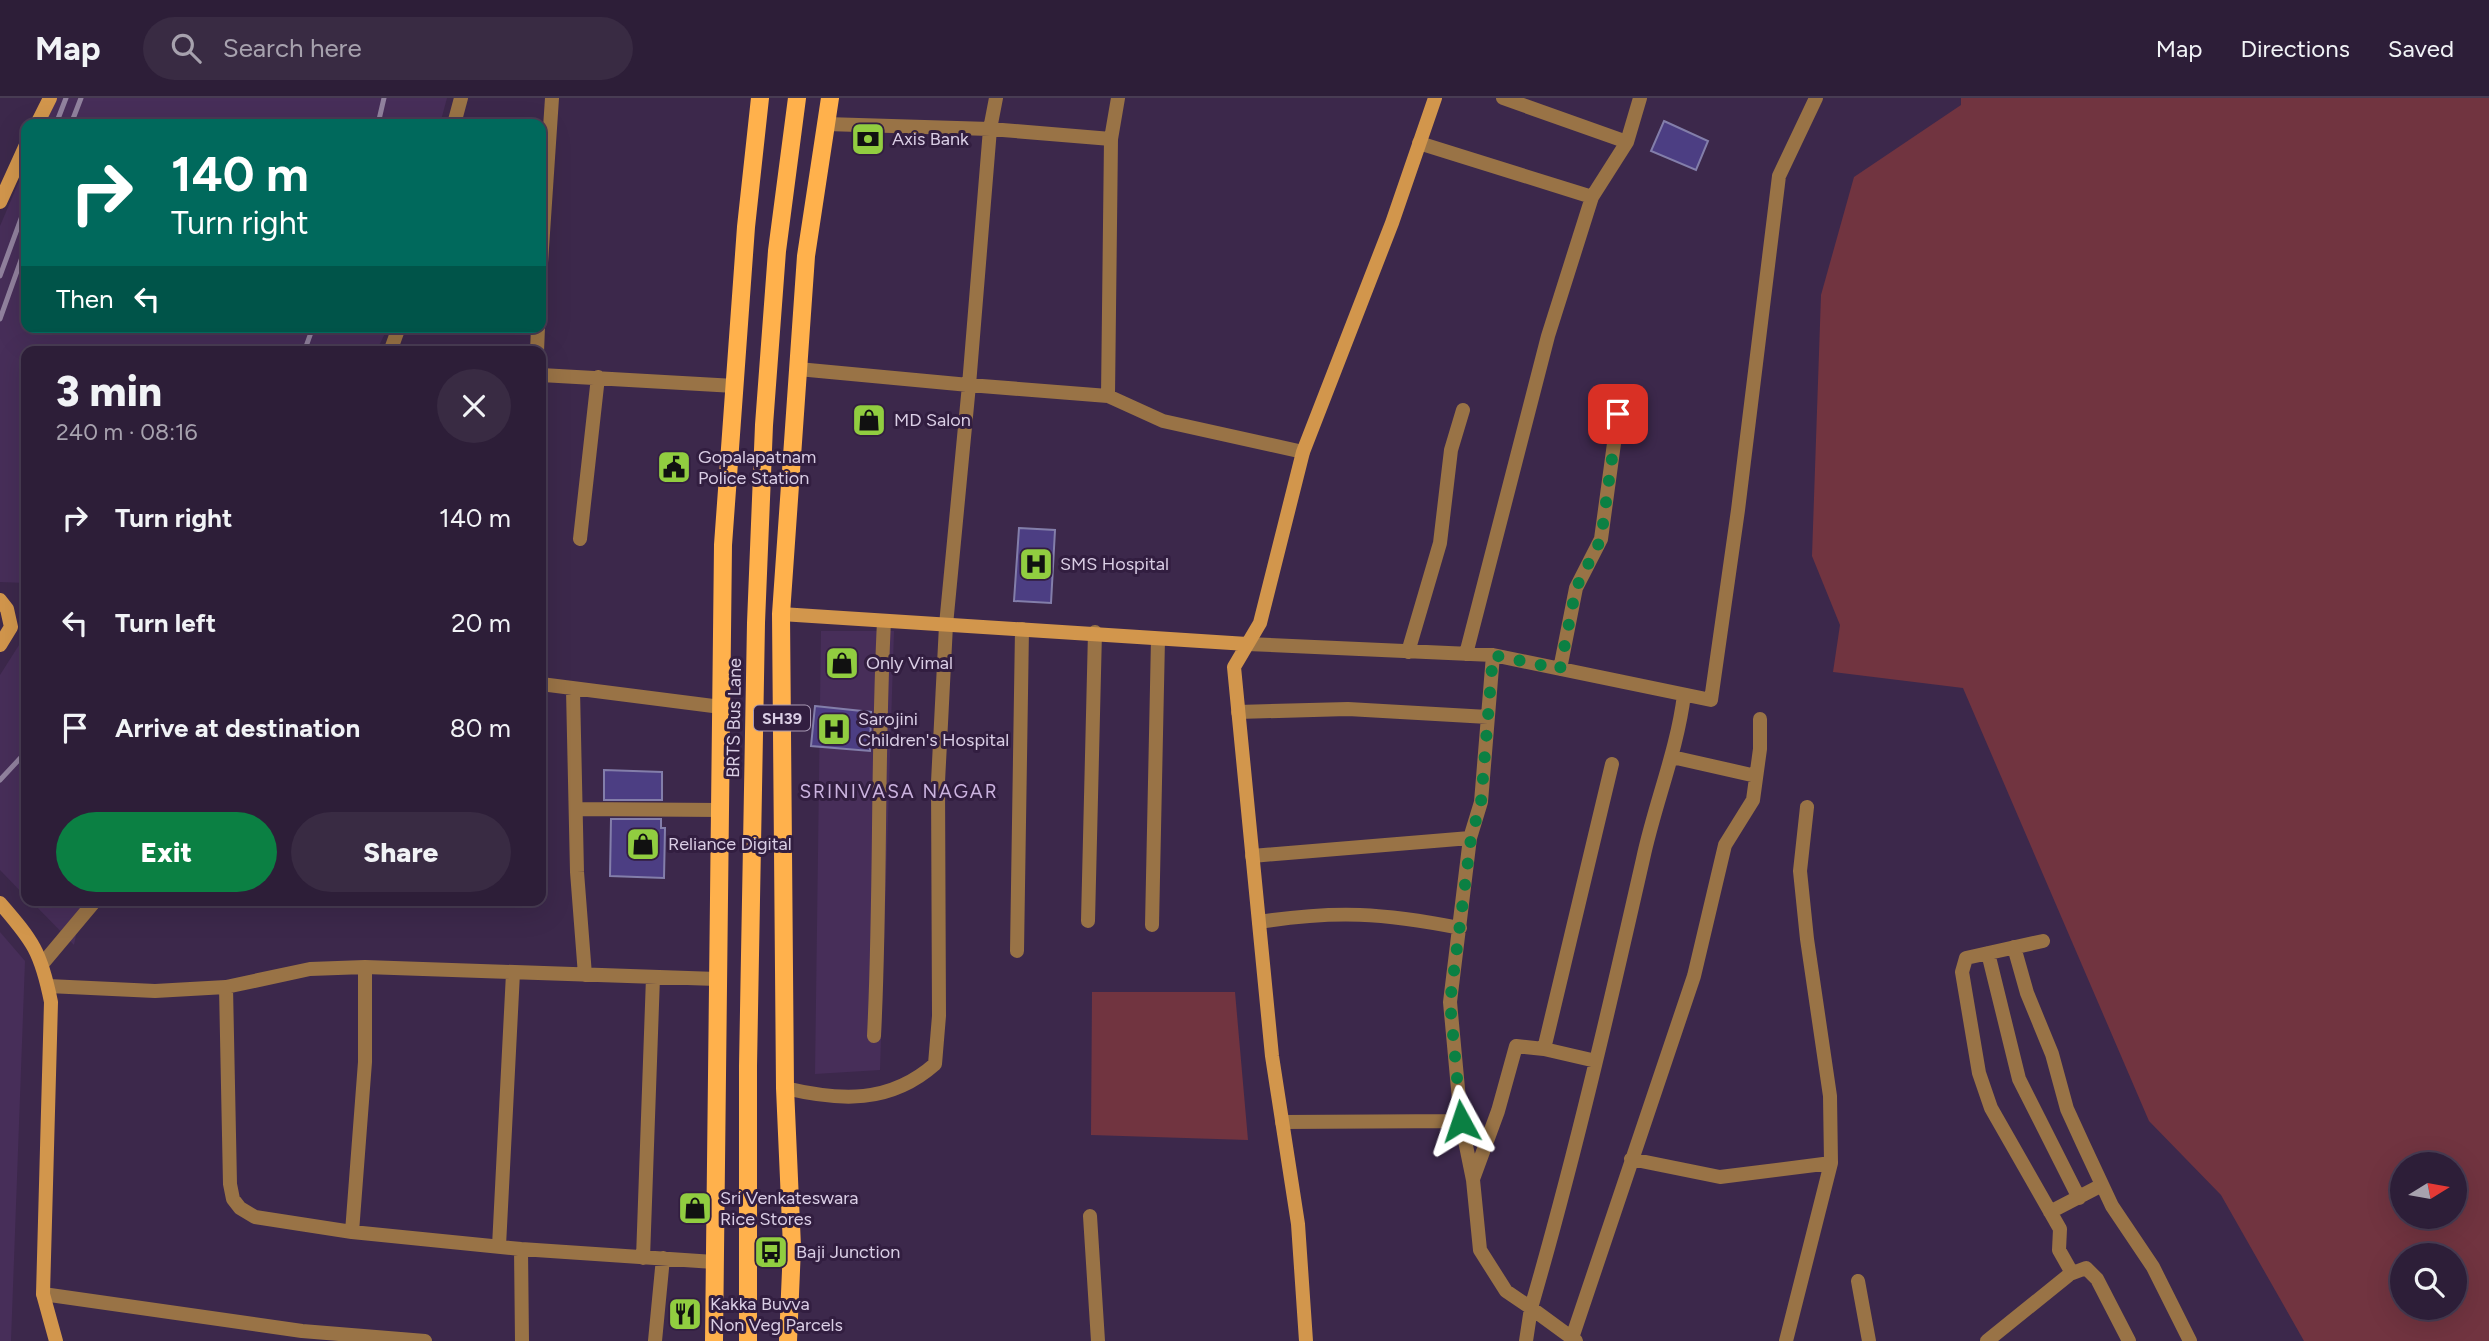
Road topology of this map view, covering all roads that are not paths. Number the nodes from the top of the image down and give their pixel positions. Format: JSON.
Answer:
{"nodes":[{"id":1,"x":50,"y":98,"type":"edge"},
{"id":2,"x":461,"y":98,"type":"edge"},
{"id":3,"x":552,"y":98,"type":"edge"},
{"id":4,"x":760,"y":98,"type":"edge"},
{"id":5,"x":797,"y":98,"type":"edge"},
{"id":6,"x":831,"y":98,"type":"edge"},
{"id":7,"x":996,"y":98,"type":"edge"},
{"id":8,"x":1118,"y":98,"type":"edge"},
{"id":9,"x":1435,"y":98,"type":"edge"},
{"id":10,"x":1503,"y":98,"type":"edge"},
{"id":11,"x":1640,"y":98,"type":"edge"},
{"id":12,"x":1816,"y":98,"type":"edge"},
{"id":13,"x":40,"y":119,"type":"edge"},
{"id":14,"x":455,"y":119,"type":"edge"},
{"id":15,"x":826,"y":124,"type":"junction"},
{"id":16,"x":990,"y":129,"type":"junction"},
{"id":17,"x":1111,"y":139,"type":"junction"},
{"id":18,"x":1627,"y":142,"type":"junction"},
{"id":19,"x":1419,"y":143,"type":"junction"},
{"id":20,"x":21,"y":156,"type":"edge"},
{"id":21,"x":546,"y":187,"type":"edge"},
{"id":22,"x":1592,"y":197,"type":"junction"},
{"id":23,"x":0,"y":202,"type":"edge"},
{"id":24,"x":798,"y":369,"type":"junction"},
{"id":25,"x":546,"y":375,"type":"edge"},
{"id":26,"x":598,"y":377,"type":"junction"},
{"id":27,"x":735,"y":386,"type":"junction"},
{"id":28,"x":969,"y":386,"type":"junction"},
{"id":29,"x":1108,"y":396,"type":"junction"},
{"id":30,"x":1463,"y":410,"type":"dead end"},
{"id":31,"x":1618,"y":414,"type":"dead end"},
{"id":32,"x":1304,"y":452,"type":"junction"},
{"id":33,"x":580,"y":539,"type":"dead end"},
{"id":34,"x":0,"y":600,"type":"edge"},
{"id":35,"x":781,"y":614,"type":"junction"},
{"id":36,"x":884,"y":621,"type":"junction"},
{"id":37,"x":946,"y":625,"type":"junction"},
{"id":38,"x":1022,"y":629,"type":"junction"},
{"id":39,"x":1095,"y":632,"type":"junction"},
{"id":40,"x":1158,"y":639,"type":"junction"},
{"id":41,"x":1247,"y":644,"type":"junction"},
{"id":42,"x":0,"y":646,"type":"edge"},
{"id":43,"x":1408,"y":652,"type":"junction"},
{"id":44,"x":1466,"y":654,"type":"junction"},
{"id":45,"x":1493,"y":655,"type":"junction"},
{"id":46,"x":1560,"y":669,"type":"junction"},
{"id":47,"x":546,"y":685,"type":"edge"},
{"id":48,"x":573,"y":690,"type":"junction"},
{"id":49,"x":1684,"y":695,"type":"junction"},
{"id":50,"x":721,"y":707,"type":"junction"},
{"id":51,"x":1238,"y":712,"type":"junction"},
{"id":52,"x":1488,"y":717,"type":"junction"},
{"id":53,"x":1760,"y":719,"type":"dead end"},
{"id":54,"x":1672,"y":757,"type":"junction"},
{"id":55,"x":1612,"y":764,"type":"dead end"},
{"id":56,"x":1756,"y":776,"type":"junction"},
{"id":57,"x":1807,"y":807,"type":"dead end"},
{"id":58,"x":576,"y":809,"type":"junction"},
{"id":59,"x":720,"y":810,"type":"junction"},
{"id":60,"x":1471,"y":838,"type":"junction"},
{"id":61,"x":1252,"y":856,"type":"junction"},
{"id":62,"x":0,"y":903,"type":"edge"},
{"id":63,"x":91,"y":906,"type":"edge"},
{"id":64,"x":1088,"y":921,"type":"dead end"},
{"id":65,"x":1259,"y":922,"type":"junction"},
{"id":66,"x":1152,"y":925,"type":"dead end"},
{"id":67,"x":1460,"y":928,"type":"junction"},
{"id":68,"x":2043,"y":940,"type":"dead end"},
{"id":69,"x":2014,"y":947,"type":"junction"},
{"id":70,"x":1017,"y":951,"type":"dead end"},
{"id":71,"x":1988,"y":953,"type":"junction"},
{"id":72,"x":43,"y":963,"type":"junction"},
{"id":73,"x":365,"y":967,"type":"junction"},
{"id":74,"x":513,"y":974,"type":"junction"},
{"id":75,"x":585,"y":975,"type":"junction"},
{"id":76,"x":653,"y":977,"type":"junction"},
{"id":77,"x":717,"y":979,"type":"junction"},
{"id":78,"x":48,"y":986,"type":"junction"},
{"id":79,"x":226,"y":987,"type":"junction"},
{"id":80,"x":874,"y":1037,"type":"dead end"},
{"id":81,"x":1545,"y":1049,"type":"junction"},
{"id":82,"x":1596,"y":1061,"type":"junction"},
{"id":83,"x":785,"y":1088,"type":"junction"},
{"id":84,"x":1461,"y":1121,"type":"junction"},
{"id":85,"x":1282,"y":1122,"type":"junction"},
{"id":86,"x":1631,"y":1159,"type":"junction"},
{"id":87,"x":1831,"y":1163,"type":"junction"},
{"id":88,"x":1473,"y":1180,"type":"junction"},
{"id":89,"x":2102,"y":1185,"type":"junction"},
{"id":90,"x":2079,"y":1198,"type":"junction"},
{"id":91,"x":2050,"y":1213,"type":"junction"},
{"id":92,"x":1090,"y":1216,"type":"dead end"},
{"id":93,"x":352,"y":1232,"type":"junction"},
{"id":94,"x":499,"y":1246,"type":"junction"},
{"id":95,"x":521,"y":1249,"type":"junction"},
{"id":96,"x":643,"y":1258,"type":"junction"},
{"id":97,"x":663,"y":1258,"type":"junction"},
{"id":98,"x":713,"y":1262,"type":"junction"},
{"id":99,"x":2072,"y":1273,"type":"junction"},
{"id":100,"x":1858,"y":1281,"type":"dead end"},
{"id":101,"x":43,"y":1294,"type":"junction"},
{"id":102,"x":1531,"y":1308,"type":"junction"},
{"id":103,"x":1574,"y":1339,"type":"edge"},
{"id":104,"x":56,"y":1341,"type":"edge"},
{"id":105,"x":425,"y":1341,"type":"edge"},
{"id":106,"x":522,"y":1341,"type":"edge"},
{"id":107,"x":655,"y":1341,"type":"edge"},
{"id":108,"x":714,"y":1341,"type":"edge"},
{"id":109,"x":748,"y":1341,"type":"edge"},
{"id":110,"x":788,"y":1341,"type":"edge"},
{"id":111,"x":1098,"y":1341,"type":"edge"},
{"id":112,"x":1306,"y":1341,"type":"edge"},
{"id":113,"x":1526,"y":1341,"type":"edge"},
{"id":114,"x":1786,"y":1341,"type":"edge"},
{"id":115,"x":1869,"y":1341,"type":"edge"},
{"id":116,"x":1987,"y":1341,"type":"edge"},
{"id":117,"x":2129,"y":1341,"type":"edge"},
{"id":118,"x":2190,"y":1341,"type":"edge"}],
"edges":[{"from":1,"to":13,"type":"street"},
{"from":2,"to":14,"type":"street"},
{"from":3,"to":21,"type":"street"},
{"from":4,"to":27,"type":"main road"},
{"from":5,"to":109,"type":"main road","name":"BRTS Bus Lane"},
{"from":6,"to":15,"type":"main road","number":"SH39"},
{"from":7,"to":16,"type":"street"},
{"from":8,"to":17,"type":"street"},
{"from":9,"to":19,"type":"street"},
{"from":10,"to":18,"type":"street"},
{"from":11,"to":18,"type":"street"},
{"from":12,"to":49,"type":"street"},
{"from":15,"to":16,"type":"street"},
{"from":15,"to":24,"type":"main road","number":"SH39"},
{"from":16,"to":17,"type":"street"},
{"from":16,"to":28,"type":"street"},
{"from":17,"to":29,"type":"street"},
{"from":18,"to":22,"type":"street"},
{"from":19,"to":22,"type":"street"},
{"from":19,"to":32,"type":"street"},
{"from":20,"to":23,"type":"street"},
{"from":22,"to":44,"type":"street"},
{"from":24,"to":28,"type":"street"},
{"from":24,"to":35,"type":"main road","number":"SH39"},
{"from":25,"to":26,"type":"street"},
{"from":26,"to":27,"type":"street"},
{"from":26,"to":33,"type":"street"},
{"from":27,"to":50,"type":"main road"},
{"from":28,"to":29,"type":"street"},
{"from":28,"to":37,"type":"street"},
{"from":29,"to":32,"type":"street"},
{"from":30,"to":43,"type":"street"},
{"from":31,"to":46,"type":"street"},
{"from":32,"to":41,"type":"street"},
{"from":34,"to":42,"type":"street"},
{"from":35,"to":36,"type":"street"},
{"from":35,"to":83,"type":"main road","number":"SH39"},
{"from":36,"to":37,"type":"street"},
{"from":36,"to":80,"type":"street"},
{"from":37,"to":38,"type":"street"},
{"from":37,"to":83,"type":"street"},
{"from":38,"to":39,"type":"street"},
{"from":38,"to":70,"type":"street"},
{"from":39,"to":40,"type":"street"},
{"from":39,"to":64,"type":"street"},
{"from":40,"to":41,"type":"street"},
{"from":40,"to":66,"type":"street"},
{"from":41,"to":43,"type":"street"},
{"from":41,"to":51,"type":"street"},
{"from":43,"to":44,"type":"street"},
{"from":44,"to":45,"type":"street"},
{"from":45,"to":46,"type":"street"},
{"from":45,"to":52,"type":"street"},
{"from":46,"to":49,"type":"street"},
{"from":47,"to":48,"type":"street"},
{"from":48,"to":50,"type":"street"},
{"from":48,"to":58,"type":"street"},
{"from":49,"to":54,"type":"street"},
{"from":50,"to":59,"type":"main road"},
{"from":51,"to":52,"type":"street"},
{"from":51,"to":61,"type":"street"},
{"from":52,"to":60,"type":"street"},
{"from":53,"to":56,"type":"street"},
{"from":54,"to":56,"type":"street"},
{"from":54,"to":82,"type":"street"},
{"from":55,"to":81,"type":"street"},
{"from":56,"to":86,"type":"street"},
{"from":57,"to":87,"type":"street"},
{"from":58,"to":59,"type":"street"},
{"from":58,"to":75,"type":"street"},
{"from":59,"to":77,"type":"main road"},
{"from":60,"to":61,"type":"street"},
{"from":60,"to":67,"type":"street"},
{"from":61,"to":65,"type":"street"},
{"from":62,"to":72,"type":"street"},
{"from":63,"to":72,"type":"street"},
{"from":65,"to":67,"type":"street"},
{"from":65,"to":85,"type":"street"},
{"from":67,"to":84,"type":"street"},
{"from":68,"to":69,"type":"street"},
{"from":69,"to":71,"type":"street"},
{"from":69,"to":89,"type":"street"},
{"from":71,"to":90,"type":"street"},
{"from":71,"to":91,"type":"street"},
{"from":72,"to":78,"type":"street"},
{"from":73,"to":74,"type":"street"},
{"from":73,"to":79,"type":"street"},
{"from":73,"to":93,"type":"street"},
{"from":74,"to":75,"type":"street"},
{"from":74,"to":94,"type":"street"},
{"from":75,"to":76,"type":"street"},
{"from":76,"to":77,"type":"street"},
{"from":76,"to":96,"type":"street"},
{"from":77,"to":98,"type":"main road"},
{"from":78,"to":79,"type":"street"},
{"from":78,"to":101,"type":"street"},
{"from":79,"to":93,"type":"street"},
{"from":81,"to":82,"type":"street"},
{"from":81,"to":88,"type":"street"},
{"from":82,"to":102,"type":"street"},
{"from":83,"to":110,"type":"main road","number":"SH39"},
{"from":84,"to":85,"type":"street"},
{"from":84,"to":88,"type":"street"},
{"from":85,"to":112,"type":"street"},
{"from":86,"to":87,"type":"street"},
{"from":86,"to":103,"type":"street"},
{"from":87,"to":114,"type":"street"},
{"from":88,"to":102,"type":"street"},
{"from":89,"to":90,"type":"street"},
{"from":89,"to":118,"type":"street"},
{"from":90,"to":91,"type":"street"},
{"from":91,"to":99,"type":"street"},
{"from":92,"to":111,"type":"street"},
{"from":93,"to":94,"type":"street"},
{"from":94,"to":95,"type":"street"},
{"from":95,"to":96,"type":"street"},
{"from":95,"to":106,"type":"street"},
{"from":96,"to":97,"type":"street"},
{"from":97,"to":98,"type":"street"},
{"from":97,"to":107,"type":"street"},
{"from":98,"to":108,"type":"main road"},
{"from":99,"to":116,"type":"street"},
{"from":99,"to":117,"type":"street"},
{"from":100,"to":115,"type":"street"},
{"from":101,"to":104,"type":"street"},
{"from":101,"to":105,"type":"street"},
{"from":102,"to":103,"type":"street"},
{"from":102,"to":113,"type":"street"}]}
